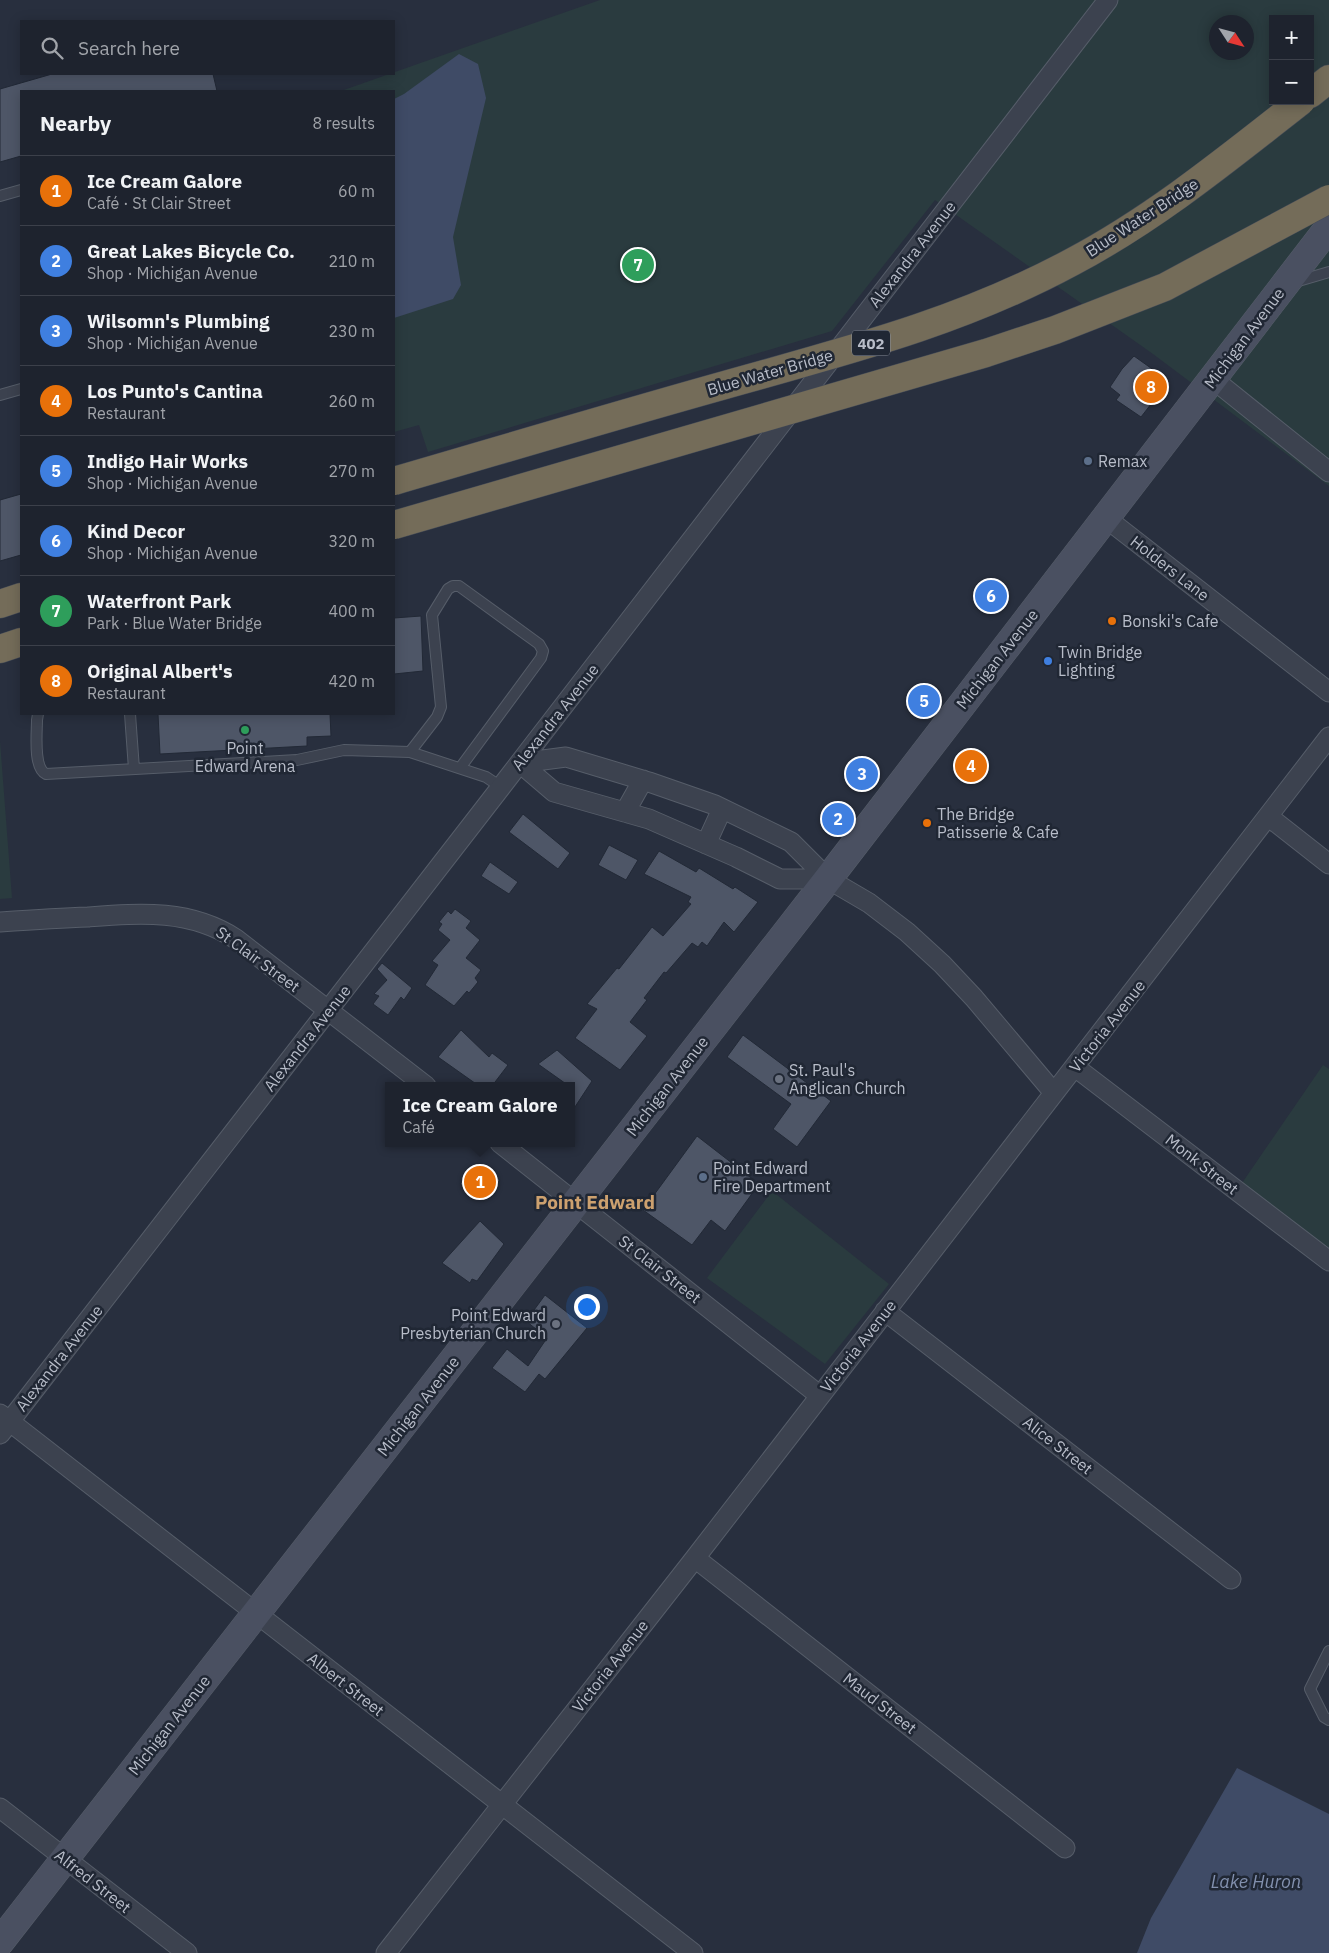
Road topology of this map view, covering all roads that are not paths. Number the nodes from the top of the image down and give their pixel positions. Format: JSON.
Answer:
{"nodes":[{"id":1,"x":1108,"y":0,"type":"edge"},
{"id":2,"x":1329,"y":79,"type":"edge"},
{"id":3,"x":1314,"y":91,"type":"edge"},
{"id":4,"x":1295,"y":105,"type":"edge"},
{"id":5,"x":20,"y":190,"type":"edge"},
{"id":6,"x":0,"y":196,"type":"edge"},
{"id":7,"x":1329,"y":199,"type":"edge"},
{"id":8,"x":1329,"y":227,"type":"edge"},
{"id":9,"x":1329,"y":272,"type":"edge"},
{"id":10,"x":1285,"y":285,"type":"junction"},
{"id":11,"x":1213,"y":379,"type":"junction"},
{"id":12,"x":20,"y":389,"type":"edge"},
{"id":13,"x":0,"y":395,"type":"edge"},
{"id":14,"x":1329,"y":472,"type":"edge"},
{"id":15,"x":395,"y":481,"type":"edge"},
{"id":16,"x":1106,"y":518,"type":"junction"},
{"id":17,"x":395,"y":524,"type":"edge"},
{"id":18,"x":20,"y":597,"type":"edge"},
{"id":19,"x":0,"y":604,"type":"edge"},
{"id":20,"x":20,"y":642,"type":"edge"},
{"id":21,"x":0,"y":649,"type":"edge"},
{"id":22,"x":1329,"y":692,"type":"edge"},
{"id":23,"x":38,"y":715,"type":"edge"},
{"id":24,"x":130,"y":715,"type":"edge"},
{"id":25,"x":1329,"y":737,"type":"edge"},
{"id":26,"x":410,"y":752,"type":"junction"},
{"id":27,"x":520,"y":763,"type":"junction"},
{"id":28,"x":460,"y":768,"type":"junction"},
{"id":29,"x":134,"y":769,"type":"junction"},
{"id":30,"x":643,"y":780,"type":"junction"},
{"id":31,"x":501,"y":787,"type":"junction"},
{"id":32,"x":722,"y":809,"type":"junction"},
{"id":33,"x":625,"y":812,"type":"junction"},
{"id":34,"x":1269,"y":817,"type":"junction"},
{"id":35,"x":706,"y":844,"type":"junction"},
{"id":36,"x":1329,"y":864,"type":"edge"},
{"id":37,"x":828,"y":879,"type":"junction"},
{"id":38,"x":0,"y":922,"type":"edge"},
{"id":39,"x":328,"y":1010,"type":"junction"},
{"id":40,"x":1075,"y":1067,"type":"junction"},
{"id":41,"x":421,"y":1082,"type":"edge"},
{"id":42,"x":1054,"y":1093,"type":"junction"},
{"id":43,"x":505,"y":1147,"type":"edge"},
{"id":44,"x":577,"y":1202,"type":"junction"},
{"id":45,"x":1329,"y":1261,"type":"edge"},
{"id":46,"x":885,"y":1310,"type":"junction"},
{"id":47,"x":820,"y":1396,"type":"junction"},
{"id":48,"x":3,"y":1423,"type":"edge"},
{"id":49,"x":695,"y":1558,"type":"junction"},
{"id":50,"x":1231,"y":1579,"type":"dead end"},
{"id":51,"x":256,"y":1614,"type":"junction"},
{"id":52,"x":1329,"y":1651,"type":"edge"},
{"id":53,"x":1329,"y":1720,"type":"edge"},
{"id":54,"x":501,"y":1805,"type":"junction"},
{"id":55,"x":0,"y":1808,"type":"edge"},
{"id":56,"x":1065,"y":1848,"type":"dead end"},
{"id":57,"x":65,"y":1858,"type":"junction"},
{"id":58,"x":0,"y":1942,"type":"edge"},
{"id":59,"x":187,"y":1953,"type":"edge"},
{"id":60,"x":386,"y":1953,"type":"edge"},
{"id":61,"x":693,"y":1953,"type":"edge"}],
"edges":[{"from":1,"to":27,"type":"street","name":"Alexandra Avenue"},
{"from":2,"to":3,"type":"highway"},
{"from":4,"to":15,"type":"highway","name":"Blue Water Bridge","number":"402","bridge":true},
{"from":5,"to":6,"type":"lane"},
{"from":7,"to":17,"type":"highway","bridge":true},
{"from":8,"to":10,"type":"street","name":"Michigan Avenue"},
{"from":9,"to":10,"type":"lane"},
{"from":10,"to":11,"type":"street","name":"Michigan Avenue"},
{"from":11,"to":14,"type":"street"},
{"from":11,"to":16,"type":"street","name":"Michigan Avenue"},
{"from":12,"to":13,"type":"lane"},
{"from":16,"to":22,"type":"street","name":"Holders Lane"},
{"from":16,"to":37,"type":"street","name":"Michigan Avenue"},
{"from":18,"to":19,"type":"highway"},
{"from":20,"to":21,"type":"highway"},
{"from":23,"to":29,"type":"lane"},
{"from":24,"to":29,"type":"lane"},
{"from":25,"to":34,"type":"street","name":"Victoria Avenue"},
{"from":26,"to":28,"type":"lane"},
{"from":26,"to":28,"type":"lane"},
{"from":26,"to":29,"type":"lane"},
{"from":27,"to":30,"type":"street"},
{"from":27,"to":31,"type":"street","name":"Alexandra Avenue"},
{"from":27,"to":33,"type":"street"},
{"from":28,"to":31,"type":"lane"},
{"from":30,"to":32,"type":"street"},
{"from":30,"to":33,"type":"street"},
{"from":31,"to":39,"type":"street","name":"Alexandra Avenue"},
{"from":32,"to":35,"type":"street"},
{"from":32,"to":37,"type":"street"},
{"from":33,"to":35,"type":"street"},
{"from":34,"to":36,"type":"street"},
{"from":34,"to":40,"type":"street","name":"Victoria Avenue"},
{"from":35,"to":37,"type":"street"},
{"from":37,"to":42,"type":"street"},
{"from":37,"to":44,"type":"street","name":"Michigan Avenue"},
{"from":38,"to":39,"type":"street","name":"St Clair Street"},
{"from":39,"to":41,"type":"street","name":"St Clair Street"},
{"from":39,"to":48,"type":"street","name":"Alexandra Avenue"},
{"from":40,"to":42,"type":"street","name":"Victoria Avenue"},
{"from":40,"to":45,"type":"street","name":"Monk Street"},
{"from":42,"to":46,"type":"street","name":"Victoria Avenue"},
{"from":43,"to":44,"type":"street","name":"St Clair Street"},
{"from":44,"to":47,"type":"street","name":"St Clair Street"},
{"from":44,"to":51,"type":"street","name":"Michigan Avenue"},
{"from":46,"to":47,"type":"street","name":"Victoria Avenue"},
{"from":46,"to":50,"type":"street","name":"Alice Street"},
{"from":47,"to":49,"type":"street","name":"Victoria Avenue"},
{"from":48,"to":51,"type":"street","name":"Albert Street"},
{"from":49,"to":54,"type":"street","name":"Victoria Avenue"},
{"from":49,"to":56,"type":"street","name":"Maud Street"},
{"from":51,"to":54,"type":"street","name":"Albert Street"},
{"from":51,"to":57,"type":"street","name":"Michigan Avenue"},
{"from":52,"to":53,"type":"lane"},
{"from":54,"to":60,"type":"street","name":"Victoria Avenue"},
{"from":54,"to":61,"type":"street","name":"Albert Street"},
{"from":55,"to":57,"type":"street","name":"Alfred Street"},
{"from":57,"to":58,"type":"street","name":"Michigan Avenue"},
{"from":57,"to":59,"type":"street","name":"Alfred Street"}]}
